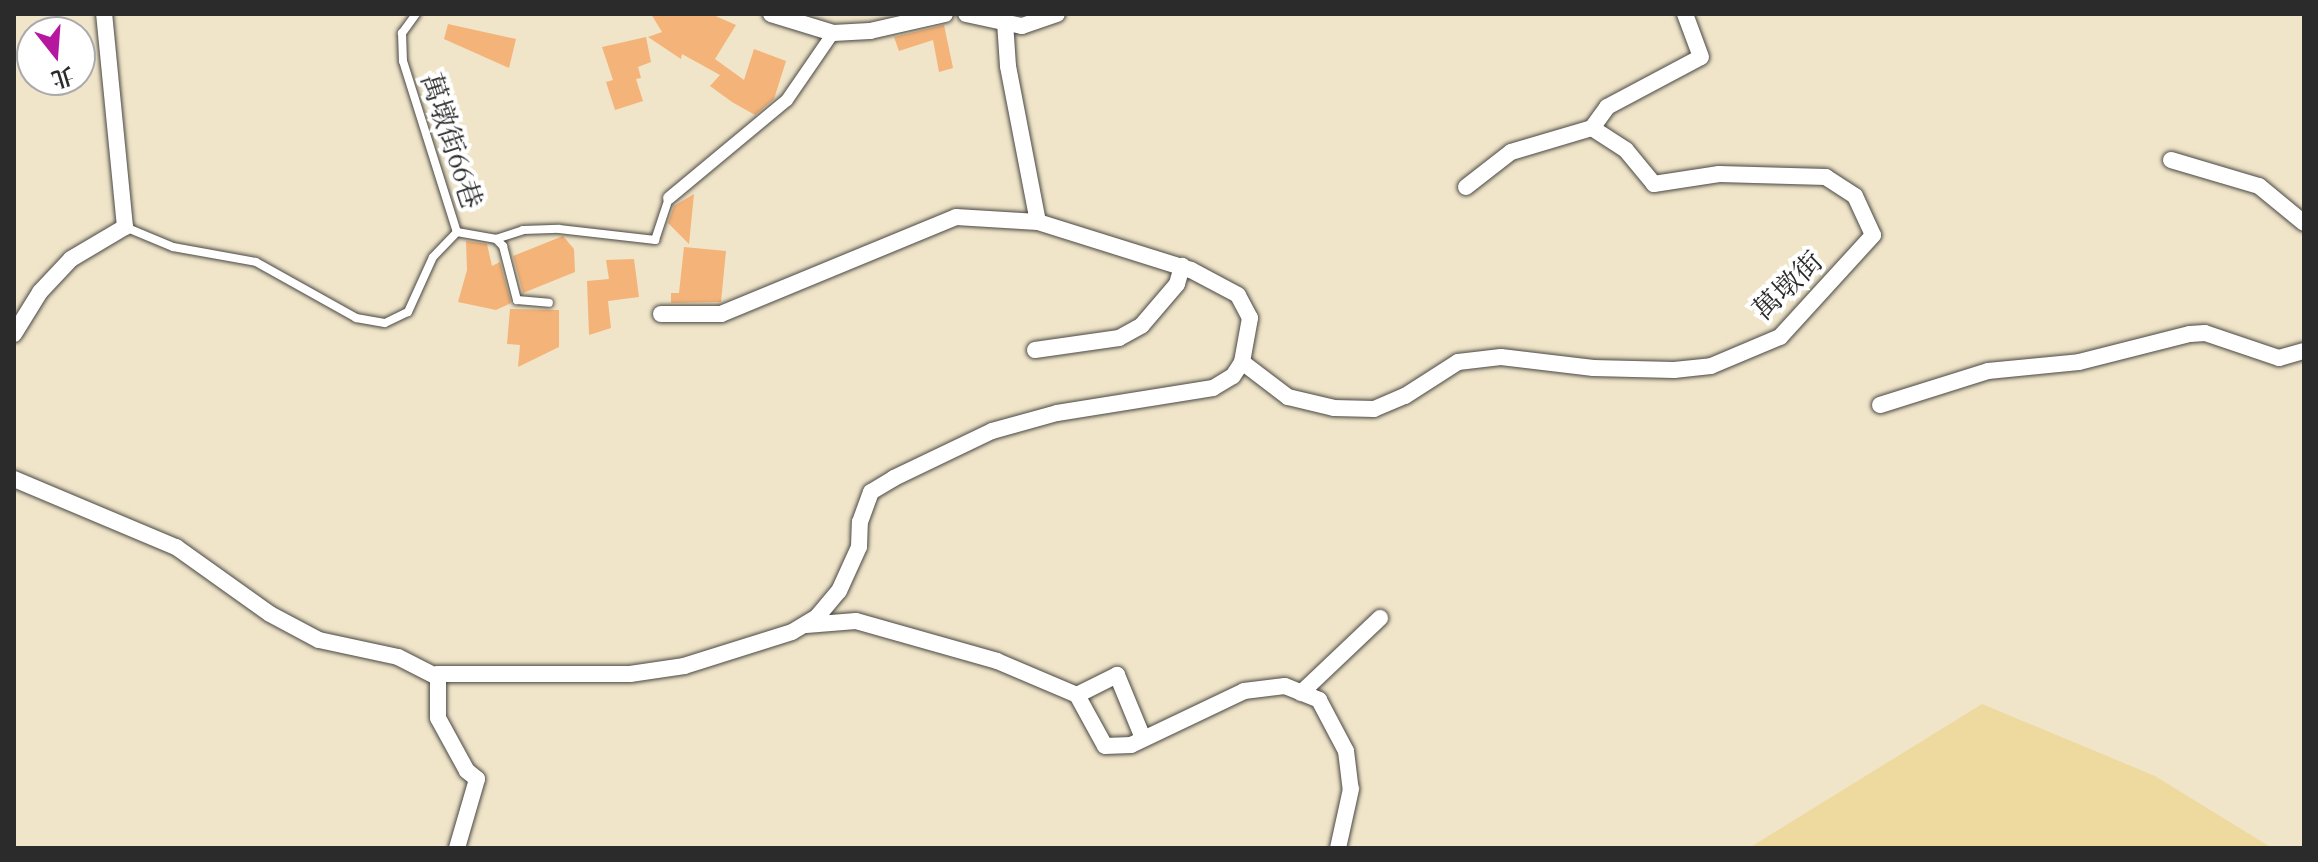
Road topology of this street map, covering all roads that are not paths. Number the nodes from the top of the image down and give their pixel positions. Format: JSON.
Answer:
{"nodes":[{"id":1,"x":104,"y":14,"type":"edge"},
{"id":2,"x":416,"y":14,"type":"edge"},
{"id":3,"x":771,"y":14,"type":"edge"},
{"id":4,"x":945,"y":14,"type":"edge"},
{"id":5,"x":966,"y":14,"type":"edge"},
{"id":6,"x":1057,"y":14,"type":"edge"},
{"id":7,"x":1685,"y":14,"type":"edge"},
{"id":8,"x":1005,"y":22,"type":"junction"},
{"id":9,"x":833,"y":33,"type":"junction"},
{"id":10,"x":1592,"y":128,"type":"junction"},
{"id":11,"x":2171,"y":160,"type":"dead end"},
{"id":12,"x":1466,"y":187,"type":"dead end"},
{"id":13,"x":669,"y":198,"type":"joint"},
{"id":14,"x":1038,"y":222,"type":"junction"},
{"id":15,"x":2304,"y":223,"type":"edge"},
{"id":16,"x":125,"y":227,"type":"junction"},
{"id":17,"x":457,"y":232,"type":"junction"},
{"id":18,"x":496,"y":239,"type":"junction"},
{"id":19,"x":1182,"y":266,"type":"junction"},
{"id":20,"x":549,"y":303,"type":"dead end"},
{"id":21,"x":661,"y":314,"type":"dead end"},
{"id":22,"x":14,"y":334,"type":"edge"},
{"id":23,"x":1035,"y":350,"type":"dead end"},
{"id":24,"x":2304,"y":351,"type":"edge"},
{"id":25,"x":1242,"y":362,"type":"junction"},
{"id":26,"x":1880,"y":405,"type":"dead end"},
{"id":27,"x":14,"y":479,"type":"edge"},
{"id":28,"x":1380,"y":618,"type":"dead end"},
{"id":29,"x":804,"y":625,"type":"junction"},
{"id":30,"x":432,"y":674,"type":"dead end"},
{"id":31,"x":1301,"y":693,"type":"junction"},
{"id":32,"x":1077,"y":695,"type":"junction"},
{"id":33,"x":1143,"y":738,"type":"junction"},
{"id":34,"x":457,"y":848,"type":"edge"},
{"id":35,"x":1338,"y":848,"type":"edge"}],
"edges":[{"from":1,"to":16,"type":"street"},
{"from":2,"to":17,"type":"lane","name":"萬墩街66巷"},
{"from":3,"to":9,"type":"street"},
{"from":4,"to":9,"type":"street"},
{"from":5,"to":8,"type":"street"},
{"from":6,"to":8,"type":"street"},
{"from":7,"to":10,"type":"street"},
{"from":8,"to":14,"type":"street"},
{"from":9,"to":13,"type":"street"},
{"from":10,"to":12,"type":"street"},
{"from":10,"to":25,"type":"street","name":"萬墩街"},
{"from":11,"to":15,"type":"street"},
{"from":13,"to":18,"type":"lane","name":"萬墩街66巷"},
{"from":14,"to":19,"type":"street"},
{"from":14,"to":21,"type":"street"},
{"from":16,"to":17,"type":"lane"},
{"from":16,"to":22,"type":"street"},
{"from":17,"to":18,"type":"lane","name":"萬墩街66巷"},
{"from":18,"to":20,"type":"lane"},
{"from":19,"to":23,"type":"street"},
{"from":19,"to":25,"type":"street"},
{"from":24,"to":26,"type":"street"},
{"from":25,"to":29,"type":"street"},
{"from":27,"to":30,"type":"street"},
{"from":28,"to":31,"type":"street"},
{"from":29,"to":32,"type":"street"},
{"from":29,"to":34,"type":"street"},
{"from":31,"to":33,"type":"street"},
{"from":31,"to":35,"type":"street"},
{"from":32,"to":33,"type":"street"},
{"from":32,"to":33,"type":"street"}]}
